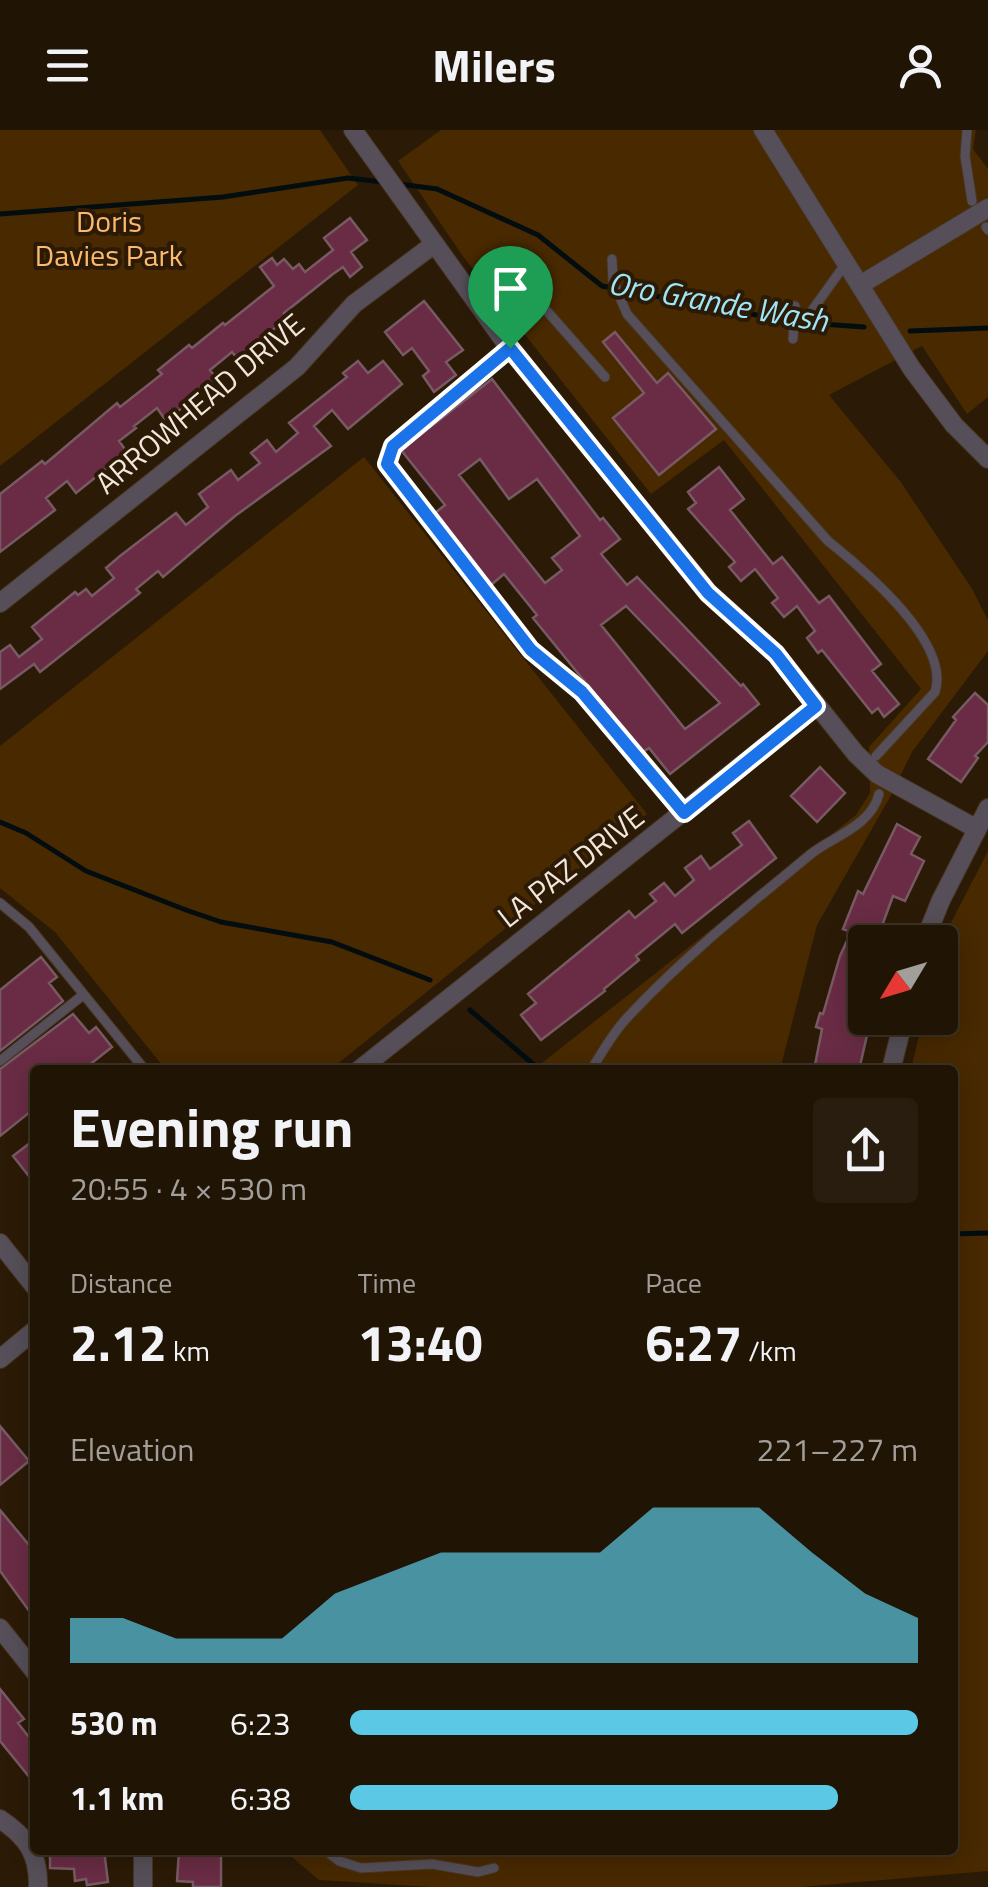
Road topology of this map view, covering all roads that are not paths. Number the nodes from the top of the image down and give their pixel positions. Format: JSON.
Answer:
{"nodes":[{"id":1,"x":353,"y":130,"type":"edge"},
{"id":2,"x":763,"y":130,"type":"edge"},
{"id":3,"x":966,"y":130,"type":"edge"},
{"id":4,"x":984,"y":216,"type":"edge"},
{"id":5,"x":433,"y":244,"type":"junction"},
{"id":6,"x":612,"y":259,"type":"dead end"},
{"id":7,"x":846,"y":263,"type":"junction"},
{"id":8,"x":860,"y":285,"type":"junction"},
{"id":9,"x":794,"y":306,"type":"dead end"},
{"id":10,"x":794,"y":322,"type":"junction"},
{"id":11,"x":793,"y":339,"type":"dead end"},
{"id":12,"x":505,"y":341,"type":"junction"},
{"id":13,"x":606,"y":377,"type":"dead end"},
{"id":14,"x":988,"y":459,"type":"edge"},
{"id":15,"x":0,"y":603,"type":"edge"},
{"id":16,"x":816,"y":706,"type":"junction"},
{"id":17,"x":876,"y":756,"type":"dead end"},
{"id":18,"x":879,"y":794,"type":"dead end"},
{"id":19,"x":988,"y":808,"type":"edge"},
{"id":20,"x":684,"y":813,"type":"junction"},
{"id":21,"x":976,"y":829,"type":"junction"},
{"id":22,"x":0,"y":904,"type":"edge"},
{"id":23,"x":932,"y":925,"type":"edge"},
{"id":24,"x":83,"y":994,"type":"junction"},
{"id":25,"x":900,"y":1035,"type":"edge"},
{"id":26,"x":0,"y":1061,"type":"edge"},
{"id":27,"x":141,"y":1065,"type":"edge"},
{"id":28,"x":365,"y":1065,"type":"edge"},
{"id":29,"x":593,"y":1065,"type":"edge"},
{"id":30,"x":892,"y":1065,"type":"edge"},
{"id":31,"x":0,"y":1243,"type":"edge"},
{"id":32,"x":30,"y":1281,"type":"edge"},
{"id":33,"x":30,"y":1334,"type":"edge"},
{"id":34,"x":0,"y":1358,"type":"edge"},
{"id":35,"x":0,"y":1628,"type":"edge"},
{"id":36,"x":30,"y":1666,"type":"edge"},
{"id":37,"x":0,"y":1819,"type":"edge"},
{"id":38,"x":30,"y":1847,"type":"edge"},
{"id":39,"x":34,"y":1855,"type":"edge"},
{"id":40,"x":143,"y":1855,"type":"edge"},
{"id":41,"x":331,"y":1855,"type":"edge"},
{"id":42,"x":494,"y":1868,"type":"dead end"},
{"id":43,"x":38,"y":1887,"type":"edge"},
{"id":44,"x":143,"y":1887,"type":"edge"}],
"edges":[{"from":1,"to":5,"type":"street"},
{"from":2,"to":7,"type":"street"},
{"from":3,"to":4,"type":"lane"},
{"from":4,"to":8,"type":"street"},
{"from":5,"to":12,"type":"street"},
{"from":5,"to":15,"type":"street","name":"ARROWHEAD DRIVE"},
{"from":6,"to":17,"type":"lane"},
{"from":7,"to":8,"type":"street"},
{"from":7,"to":10,"type":"lane"},
{"from":8,"to":14,"type":"street"},
{"from":9,"to":10,"type":"lane"},
{"from":10,"to":11,"type":"lane"},
{"from":12,"to":13,"type":"lane"},
{"from":12,"to":16,"type":"street"},
{"from":12,"to":20,"type":"lane"},
{"from":16,"to":20,"type":"street","name":"LA PAZ DRIVE"},
{"from":16,"to":21,"type":"street"},
{"from":18,"to":29,"type":"lane"},
{"from":19,"to":21,"type":"street"},
{"from":20,"to":28,"type":"street","name":"LA PAZ DRIVE"},
{"from":21,"to":23,"type":"street"},
{"from":22,"to":24,"type":"lane"},
{"from":24,"to":26,"type":"lane"},
{"from":24,"to":27,"type":"lane"},
{"from":25,"to":30,"type":"street"},
{"from":31,"to":32,"type":"street"},
{"from":33,"to":34,"type":"street"},
{"from":35,"to":36,"type":"street"},
{"from":37,"to":38,"type":"street"},
{"from":39,"to":43,"type":"street"},
{"from":40,"to":44,"type":"street"},
{"from":41,"to":42,"type":"lane"}]}
